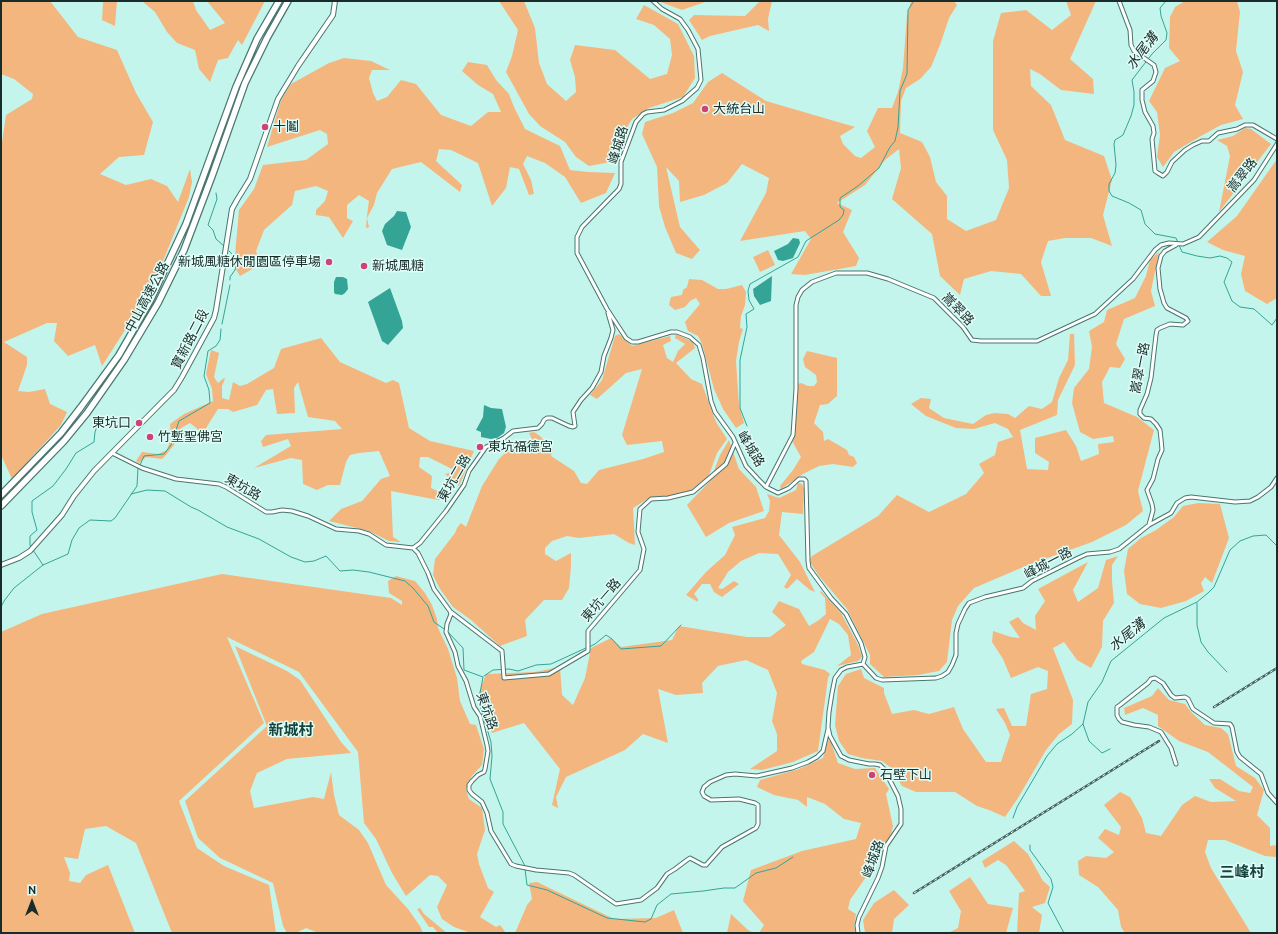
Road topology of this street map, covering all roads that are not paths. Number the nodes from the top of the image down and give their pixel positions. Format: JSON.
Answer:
{"nodes":[{"id":1,"x":279,"y":1,"type":"edge"},
{"id":2,"x":288,"y":1,"type":"edge"},
{"id":3,"x":335,"y":1,"type":"edge"},
{"id":4,"x":653,"y":1,"type":"edge"},
{"id":5,"x":1118,"y":1,"type":"edge"},
{"id":6,"x":1277,"y":139,"type":"edge"},
{"id":7,"x":1277,"y":144,"type":"edge"},
{"id":8,"x":1177,"y":244,"type":"junction"},
{"id":9,"x":607,"y":309,"type":"junction"},
{"id":10,"x":735,"y":443,"type":"junction"},
{"id":11,"x":111,"y":453,"type":"junction"},
{"id":12,"x":1277,"y":478,"type":"edge"},
{"id":13,"x":766,"y":487,"type":"junction"},
{"id":14,"x":1,"y":495,"type":"edge"},
{"id":15,"x":1,"y":506,"type":"edge"},
{"id":16,"x":1149,"y":525,"type":"junction"},
{"id":17,"x":413,"y":548,"type":"junction"},
{"id":18,"x":1,"y":565,"type":"edge"},
{"id":19,"x":450,"y":611,"type":"junction"},
{"id":20,"x":863,"y":664,"type":"junction"},
{"id":21,"x":828,"y":727,"type":"junction"},
{"id":22,"x":1176,"y":764,"type":"dead end"},
{"id":23,"x":1277,"y":803,"type":"edge"},
{"id":24,"x":858,"y":933,"type":"edge"}],
"edges":[{"from":1,"to":14,"type":"highway","name":"中山高速公路"},
{"from":2,"to":15,"type":"highway","name":"中山高速公路"},
{"from":3,"to":11,"type":"street","name":"寶新路二段"},
{"from":4,"to":9,"type":"street","name":"峰城路"},
{"from":5,"to":6,"type":"street"},
{"from":7,"to":8,"type":"street","name":"嵩翠路"},
{"from":8,"to":13,"type":"street","name":"嵩翠路"},
{"from":8,"to":16,"type":"street","name":"嵩翠一路"},
{"from":9,"to":10,"type":"street","name":"峰城路"},
{"from":9,"to":17,"type":"street","name":"東坑二路"},
{"from":10,"to":13,"type":"street","name":"峰城路"},
{"from":10,"to":19,"type":"street","name":"東坑一路"},
{"from":11,"to":17,"type":"street","name":"東坑路"},
{"from":11,"to":18,"type":"street","name":"寶新路二段"},
{"from":12,"to":16,"type":"street","name":"峰城一路"},
{"from":13,"to":20,"type":"street"},
{"from":16,"to":20,"type":"street","name":"峰城一路"},
{"from":17,"to":19,"type":"street"},
{"from":19,"to":21,"type":"street","name":"東坑路"},
{"from":20,"to":21,"type":"street","name":"峰城路"},
{"from":21,"to":24,"type":"street","name":"峰城路"},
{"from":22,"to":23,"type":"street"}]}
